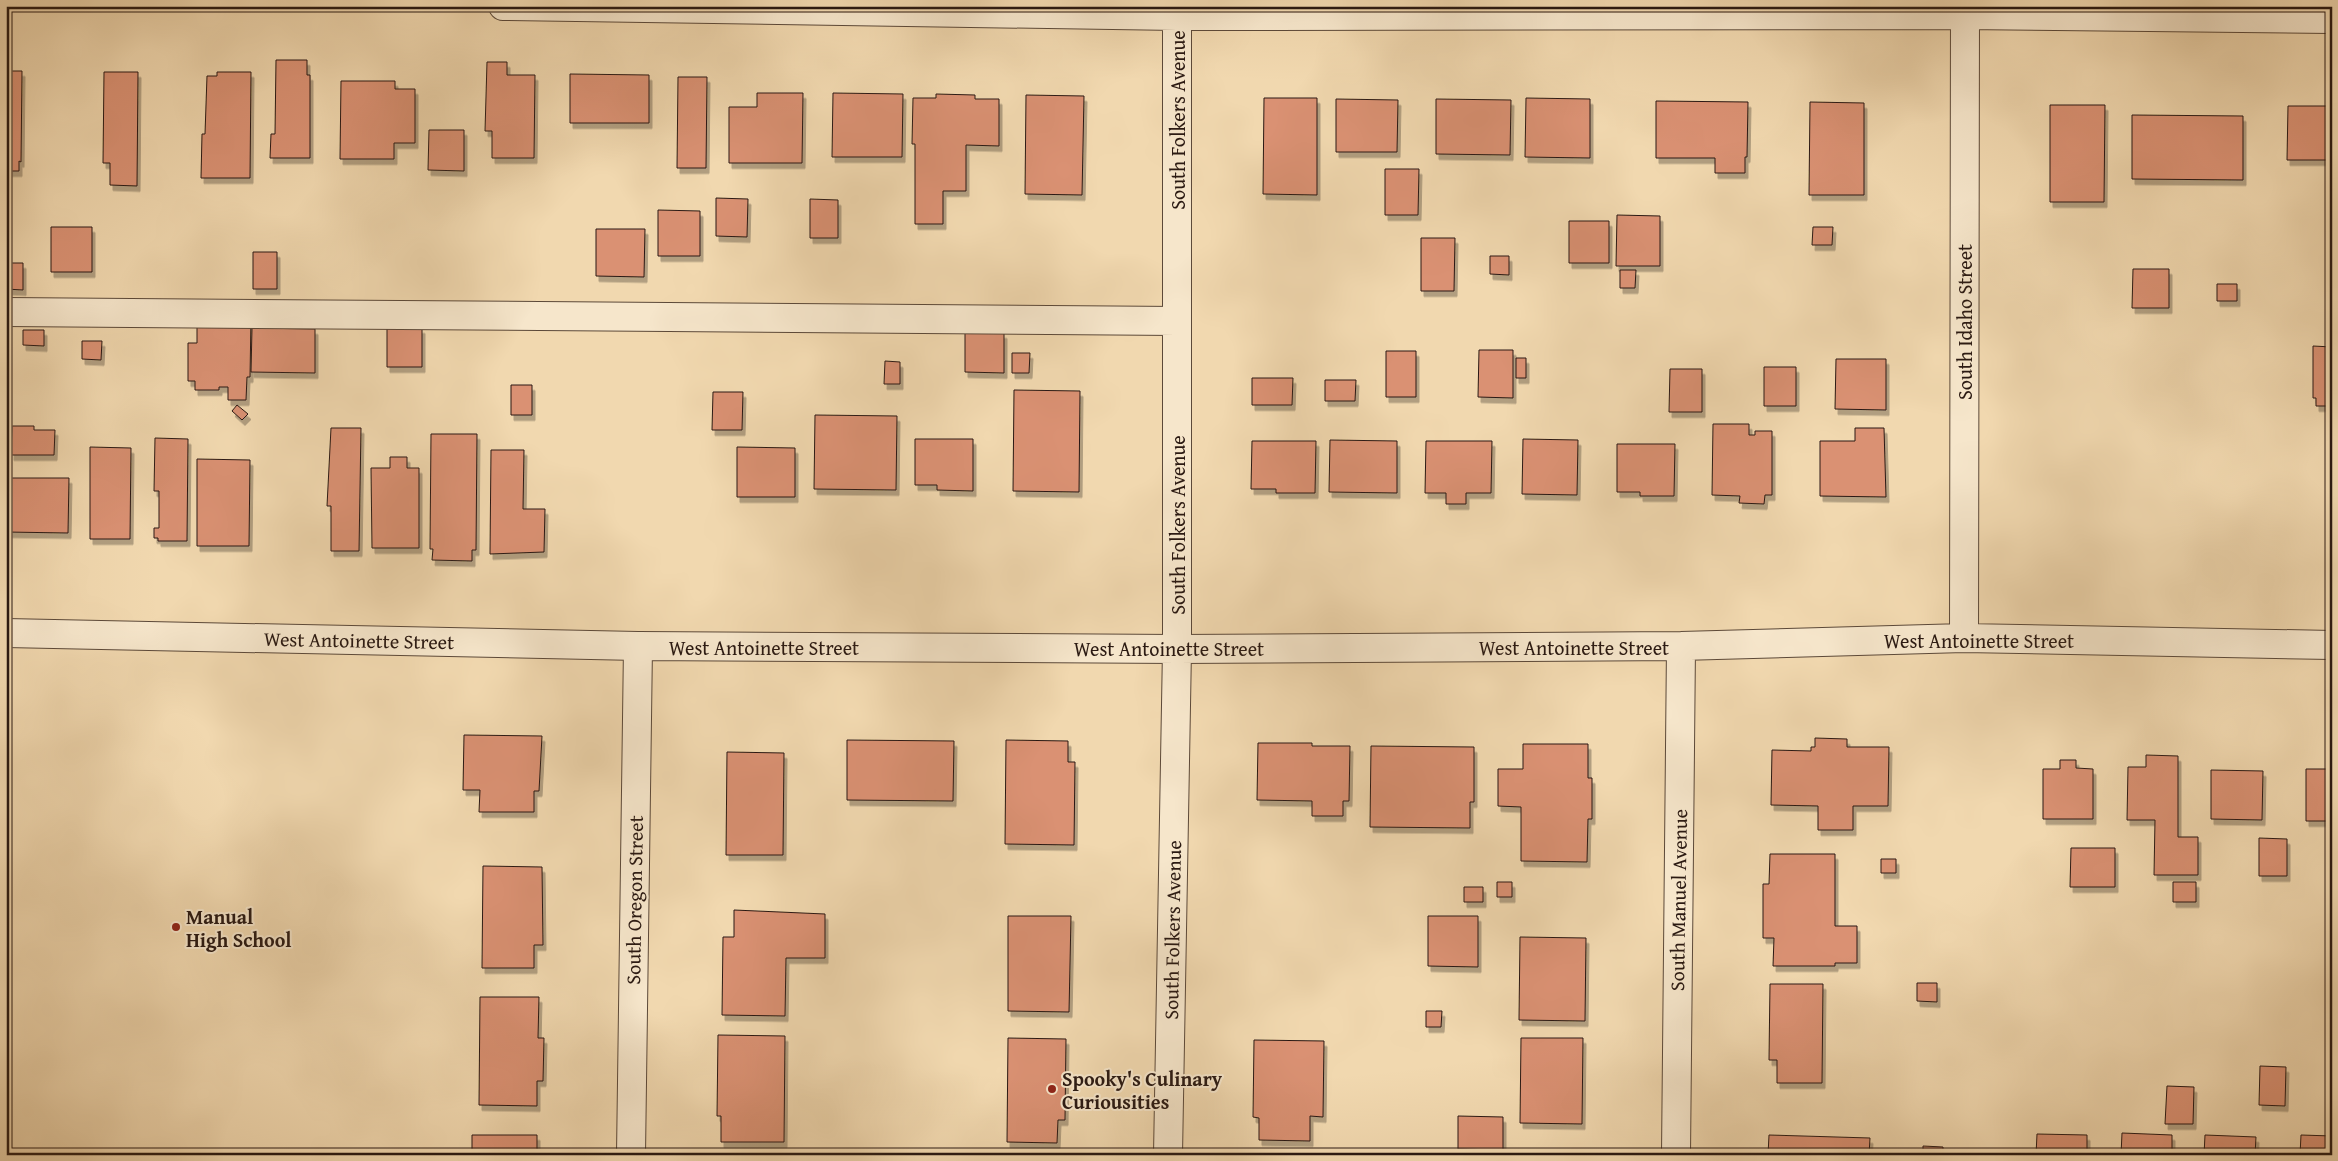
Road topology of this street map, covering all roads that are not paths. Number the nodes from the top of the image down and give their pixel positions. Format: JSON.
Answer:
{"nodes":[{"id":1,"x":503,"y":6,"type":"edge"},
{"id":2,"x":1964,"y":11,"type":"edge"},
{"id":3,"x":1177,"y":16,"type":"junction"},
{"id":4,"x":2332,"y":19,"type":"edge"},
{"id":5,"x":6,"y":312,"type":"edge"},
{"id":6,"x":1177,"y":321,"type":"junction"},
{"id":7,"x":6,"y":632,"type":"edge"},
{"id":8,"x":1964,"y":638,"type":"junction"},
{"id":9,"x":2332,"y":644,"type":"edge"},
{"id":10,"x":638,"y":646,"type":"junction"},
{"id":11,"x":1681,"y":646,"type":"junction"},
{"id":12,"x":1177,"y":649,"type":"junction"},
{"id":13,"x":631,"y":1155,"type":"edge"},
{"id":14,"x":1168,"y":1155,"type":"edge"},
{"id":15,"x":1676,"y":1155,"type":"edge"}],
"edges":[{"from":1,"to":3,"type":"street"},
{"from":2,"to":3,"type":"street"},
{"from":2,"to":4,"type":"street"},
{"from":2,"to":8,"type":"street","name":"South Idaho Street"},
{"from":3,"to":6,"type":"street","name":"South Folkers Avenue"},
{"from":5,"to":6,"type":"street"},
{"from":6,"to":12,"type":"street","name":"South Folkers Avenue"},
{"from":7,"to":10,"type":"street","name":"West Antoinette Street"},
{"from":8,"to":9,"type":"street","name":"West Antoinette Street"},
{"from":8,"to":11,"type":"street","name":"West Antoinette Street"},
{"from":10,"to":12,"type":"street","name":"West Antoinette Street"},
{"from":10,"to":13,"type":"street","name":"South Oregon Street"},
{"from":11,"to":12,"type":"street","name":"West Antoinette Street"},
{"from":11,"to":15,"type":"street","name":"South Manuel Avenue"},
{"from":12,"to":14,"type":"street","name":"South Folkers Avenue"}]}
